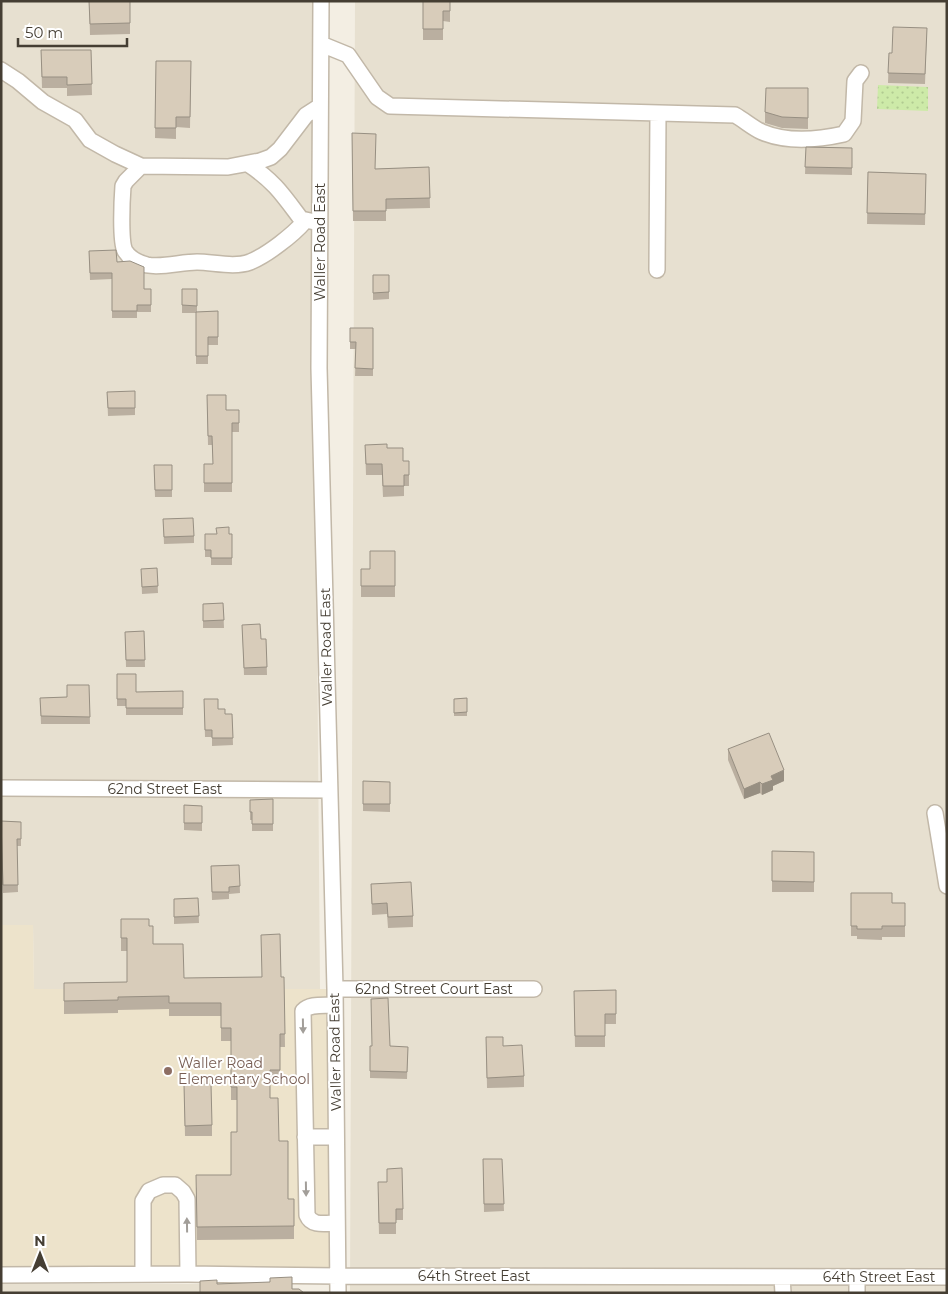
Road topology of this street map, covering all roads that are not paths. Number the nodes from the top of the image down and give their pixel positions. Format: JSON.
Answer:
{"nodes":[{"id":1,"x":321,"y":1,"type":"edge"},
{"id":2,"x":321,"y":44,"type":"junction"},
{"id":3,"x":1,"y":70,"type":"edge"},
{"id":4,"x":861,"y":73,"type":"dead end"},
{"id":5,"x":320,"y":106,"type":"junction"},
{"id":6,"x":658,"y":113,"type":"junction"},
{"id":7,"x":248,"y":164,"type":"junction"},
{"id":8,"x":141,"y":166,"type":"junction"},
{"id":9,"x":312,"y":221,"type":"junction"},
{"id":10,"x":657,"y":270,"type":"dead end"},
{"id":11,"x":1,"y":788,"type":"edge"},
{"id":12,"x":329,"y":790,"type":"junction"},
{"id":13,"x":935,"y":813,"type":"dead end"},
{"id":14,"x":947,"y":886,"type":"edge"},
{"id":15,"x":335,"y":989,"type":"junction"},
{"id":16,"x":534,"y":989,"type":"dead end"},
{"id":17,"x":335,"y":1006,"type":"junction"},
{"id":18,"x":305,"y":1137,"type":"junction"},
{"id":19,"x":336,"y":1137,"type":"junction"},
{"id":20,"x":337,"y":1223,"type":"junction"},
{"id":21,"x":144,"y":1274,"type":"junction"},
{"id":22,"x":188,"y":1274,"type":"junction"},
{"id":23,"x":1,"y":1275,"type":"edge"},
{"id":24,"x":338,"y":1276,"type":"junction"},
{"id":25,"x":782,"y":1277,"type":"junction"},
{"id":26,"x":857,"y":1277,"type":"junction"},
{"id":27,"x":947,"y":1277,"type":"edge"},
{"id":28,"x":338,"y":1293,"type":"edge"},
{"id":29,"x":783,"y":1293,"type":"edge"},
{"id":30,"x":857,"y":1293,"type":"edge"}],
"edges":[{"from":1,"to":2,"type":"street","name":"Waller Road East"},
{"from":2,"to":5,"type":"street","name":"Waller Road East"},
{"from":2,"to":6,"type":"street"},
{"from":3,"to":8,"type":"street"},
{"from":4,"to":6,"type":"street"},
{"from":5,"to":7,"type":"street"},
{"from":5,"to":9,"type":"street","name":"Waller Road East"},
{"from":6,"to":10,"type":"street"},
{"from":7,"to":8,"type":"street"},
{"from":7,"to":9,"type":"street"},
{"from":8,"to":9,"type":"street"},
{"from":9,"to":12,"type":"street","name":"Waller Road East"},
{"from":11,"to":12,"type":"street","name":"62nd Street East"},
{"from":12,"to":15,"type":"street","name":"Waller Road East"},
{"from":13,"to":14,"type":"street"},
{"from":15,"to":16,"type":"street","name":"62nd Street Court East"},
{"from":15,"to":17,"type":"street","name":"Waller Road East"},
{"from":17,"to":18,"type":"street","one_way":true},
{"from":17,"to":19,"type":"street","name":"Waller Road East"},
{"from":18,"to":19,"type":"street"},
{"from":18,"to":20,"type":"street","one_way":true},
{"from":19,"to":20,"type":"street","name":"Waller Road East"},
{"from":20,"to":24,"type":"street","name":"Waller Road East"},
{"from":21,"to":22,"type":"street","name":"64th Street East"},
{"from":22,"to":21,"type":"street","one_way":true},
{"from":21,"to":23,"type":"street","name":"64th Street East"},
{"from":22,"to":24,"type":"street","name":"64th Street East"},
{"from":24,"to":25,"type":"street","name":"64th Street East"},
{"from":24,"to":28,"type":"street","name":"Waller Road East"},
{"from":25,"to":26,"type":"street","name":"64th Street East"},
{"from":25,"to":29,"type":"street"},
{"from":26,"to":27,"type":"street","name":"64th Street East"},
{"from":26,"to":30,"type":"street"}]}
